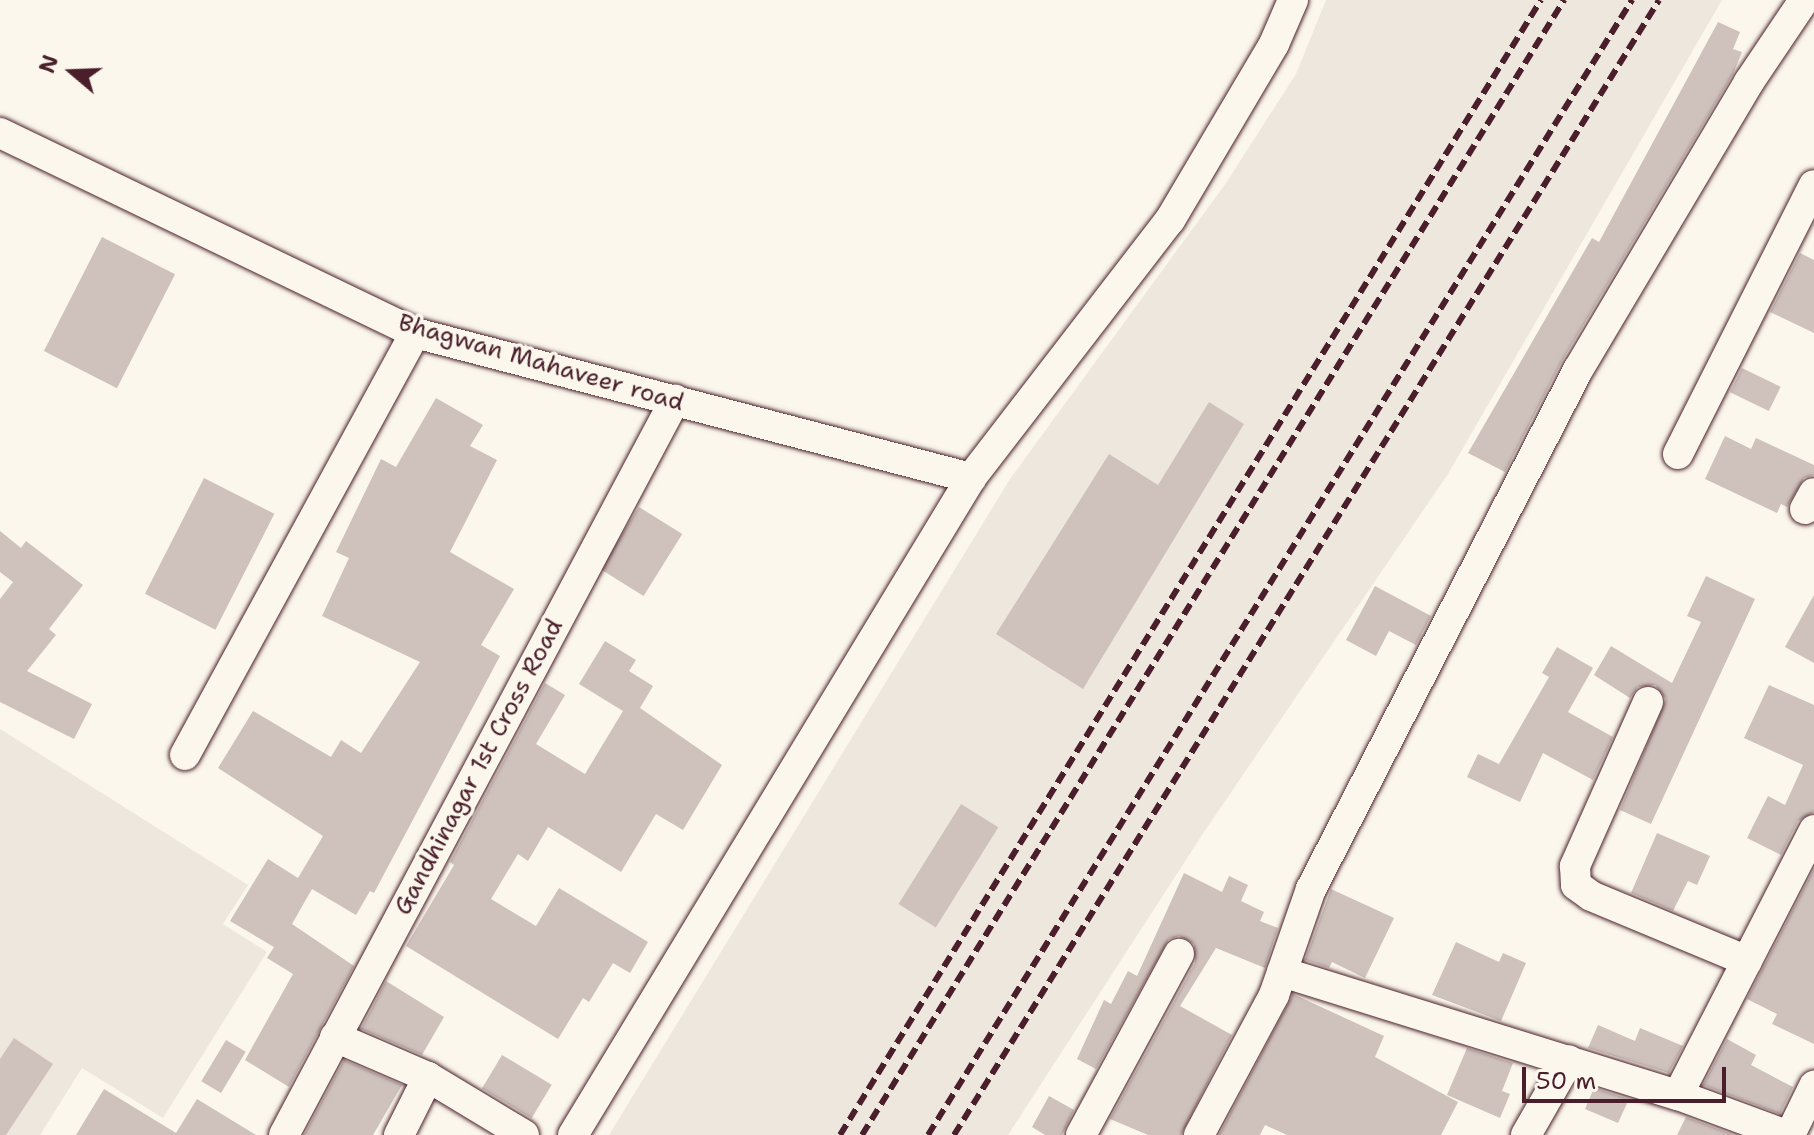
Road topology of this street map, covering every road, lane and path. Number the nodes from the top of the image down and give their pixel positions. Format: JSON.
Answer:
{"nodes":[{"id":1,"x":1293,"y":0,"type":"edge"},
{"id":2,"x":1804,"y":0,"type":"edge"},
{"id":3,"x":0,"y":133,"type":"edge"},
{"id":4,"x":1814,"y":185,"type":"edge"},
{"id":5,"x":415,"y":333,"type":"junction"},
{"id":6,"x":675,"y":400,"type":"junction"},
{"id":7,"x":1678,"y":454,"type":"dead end"},
{"id":8,"x":971,"y":478,"type":"junction"},
{"id":9,"x":1648,"y":702,"type":"dead end"},
{"id":10,"x":185,"y":755,"type":"dead end"},
{"id":11,"x":1814,"y":830,"type":"edge"},
{"id":12,"x":1179,"y":954,"type":"dead end"},
{"id":13,"x":1747,"y":961,"type":"junction"},
{"id":14,"x":1282,"y":972,"type":"junction"},
{"id":15,"x":335,"y":1037,"type":"junction"},
{"id":16,"x":1569,"y":1060,"type":"junction"},
{"id":17,"x":428,"y":1077,"type":"junction"},
{"id":18,"x":1814,"y":1086,"type":"edge"},
{"id":19,"x":1678,"y":1095,"type":"junction"},
{"id":20,"x":284,"y":1135,"type":"edge"},
{"id":21,"x":399,"y":1135,"type":"edge"},
{"id":22,"x":524,"y":1135,"type":"edge"},
{"id":23,"x":573,"y":1135,"type":"edge"},
{"id":24,"x":1081,"y":1135,"type":"edge"},
{"id":25,"x":1199,"y":1135,"type":"edge"},
{"id":26,"x":1526,"y":1135,"type":"edge"},
{"id":27,"x":1788,"y":1135,"type":"edge"}],
"edges":[{"from":1,"to":8,"type":"street"},
{"from":2,"to":14,"type":"street"},
{"from":3,"to":5,"type":"street","name":"Bhagwan Mahaveer road"},
{"from":4,"to":7,"type":"street"},
{"from":5,"to":6,"type":"street","name":"Bhagwan Mahaveer road"},
{"from":5,"to":10,"type":"street"},
{"from":6,"to":8,"type":"street","name":"Bhagwan Mahaveer road"},
{"from":6,"to":15,"type":"street","name":"Gandhinagar 1st Cross Road"},
{"from":8,"to":23,"type":"street"},
{"from":9,"to":13,"type":"street"},
{"from":11,"to":13,"type":"street"},
{"from":12,"to":24,"type":"street"},
{"from":13,"to":19,"type":"street"},
{"from":14,"to":16,"type":"street"},
{"from":14,"to":25,"type":"street"},
{"from":15,"to":17,"type":"street"},
{"from":15,"to":20,"type":"street","name":"Gandhinagar 1st Cross Road"},
{"from":16,"to":19,"type":"street"},
{"from":16,"to":26,"type":"street"},
{"from":17,"to":21,"type":"street"},
{"from":17,"to":22,"type":"street"},
{"from":18,"to":27,"type":"street"},
{"from":19,"to":27,"type":"street"}]}
